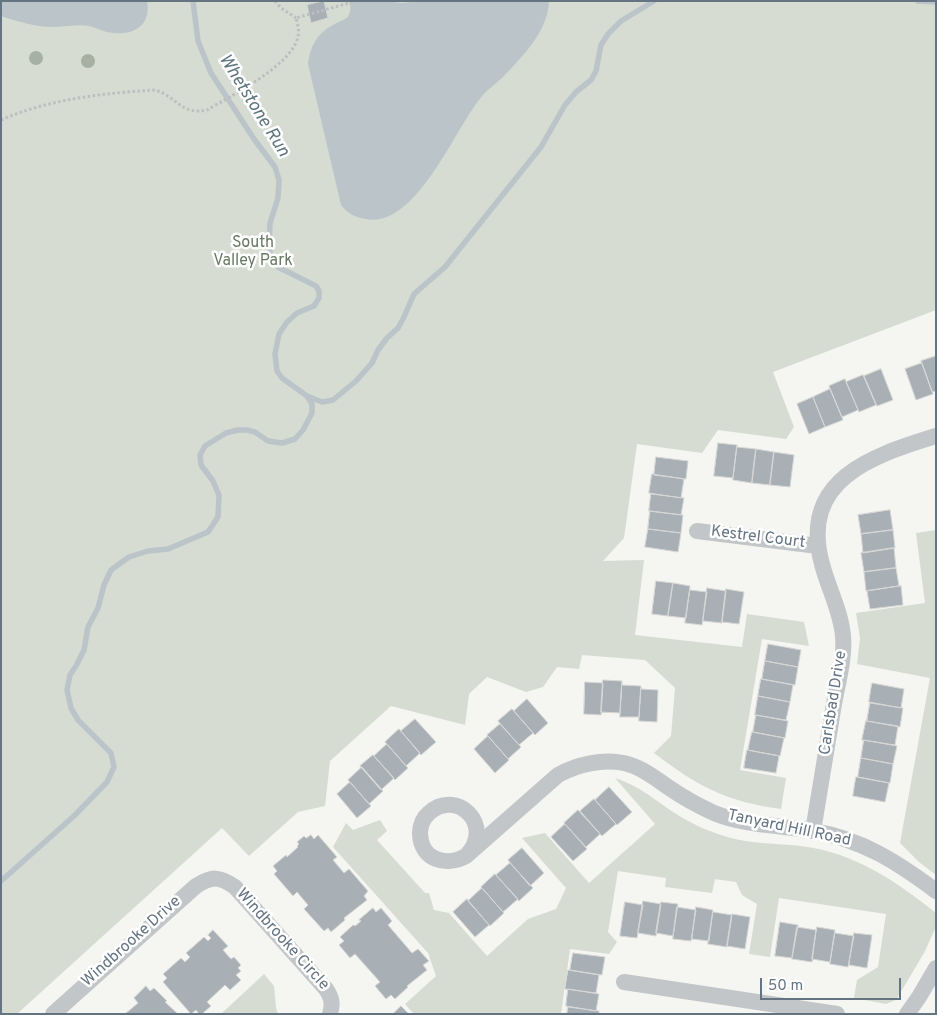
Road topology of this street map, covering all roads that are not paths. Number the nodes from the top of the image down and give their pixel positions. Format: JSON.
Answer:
{"nodes":[{"id":1,"x":936,"y":436,"type":"edge"},
{"id":2,"x":698,"y":531,"type":"dead end"},
{"id":3,"x":818,"y":546,"type":"junction"},
{"id":4,"x":813,"y":831,"type":"junction"},
{"id":5,"x":466,"y":856,"type":"dead end"},
{"id":6,"x":216,"y":878,"type":"joint"},
{"id":7,"x":936,"y":891,"type":"edge"},
{"id":8,"x":936,"y":968,"type":"edge"},
{"id":9,"x":624,"y":982,"type":"dead end"},
{"id":10,"x":53,"y":1014,"type":"edge"},
{"id":11,"x":330,"y":1014,"type":"edge"},
{"id":12,"x":837,"y":1014,"type":"edge"},
{"id":13,"x":907,"y":1014,"type":"edge"}],
"edges":[{"from":1,"to":3,"type":"street","name":"Carlsbad Drive"},
{"from":2,"to":3,"type":"street","name":"Kestrel Court"},
{"from":3,"to":4,"type":"street","name":"Carlsbad Drive"},
{"from":4,"to":5,"type":"street","name":"Tanyard Hill Road"},
{"from":4,"to":7,"type":"street","name":"Tanyard Hill Road"},
{"from":6,"to":10,"type":"street","name":"Windbrooke Drive"},
{"from":6,"to":11,"type":"street","name":"Windbrooke Circle"},
{"from":8,"to":13,"type":"street"},
{"from":9,"to":12,"type":"street"}]}
